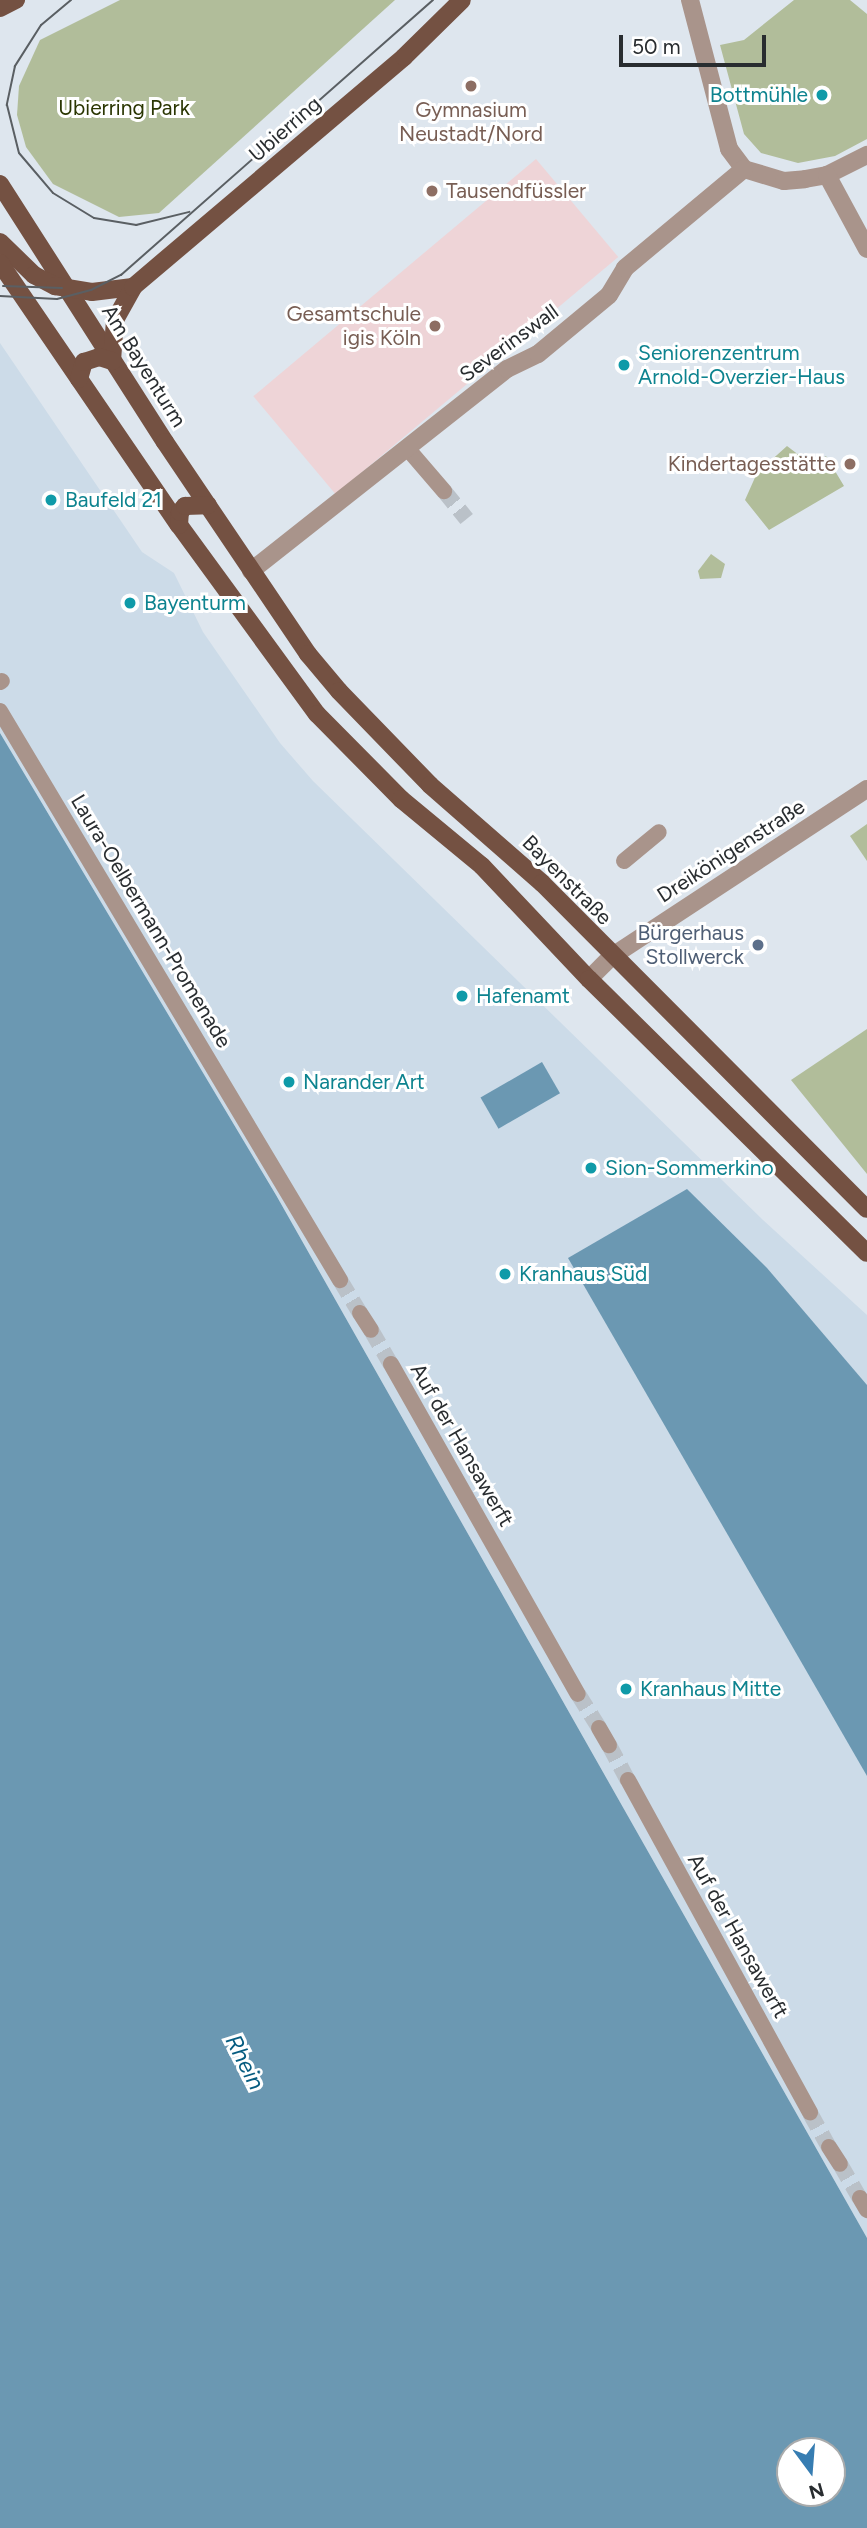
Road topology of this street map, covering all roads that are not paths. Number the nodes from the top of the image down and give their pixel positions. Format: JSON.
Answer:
{"nodes":[{"id":1,"x":16,"y":0,"type":"edge"},
{"id":2,"x":462,"y":0,"type":"edge"},
{"id":3,"x":690,"y":0,"type":"edge"},
{"id":4,"x":0,"y":8,"type":"edge"},
{"id":5,"x":867,"y":155,"type":"edge"},
{"id":6,"x":744,"y":169,"type":"junction"},
{"id":7,"x":827,"y":175,"type":"junction"},
{"id":8,"x":0,"y":184,"type":"edge"},
{"id":9,"x":0,"y":242,"type":"edge"},
{"id":10,"x":867,"y":249,"type":"edge"},
{"id":11,"x":0,"y":263,"type":"edge"},
{"id":12,"x":133,"y":286,"type":"junction"},
{"id":13,"x":67,"y":288,"type":"junction"},
{"id":14,"x":112,"y":361,"type":"junction"},
{"id":15,"x":79,"y":379,"type":"junction"},
{"id":16,"x":407,"y":448,"type":"junction"},
{"id":17,"x":444,"y":491,"type":"tunnel mouth"},
{"id":18,"x":208,"y":505,"type":"junction"},
{"id":19,"x":179,"y":525,"type":"junction"},
{"id":20,"x":251,"y":571,"type":"junction"},
{"id":21,"x":0,"y":711,"type":"edge"},
{"id":22,"x":867,"y":789,"type":"edge"},
{"id":23,"x":659,"y":832,"type":"dead end"},
{"id":24,"x":624,"y":861,"type":"dead end"},
{"id":25,"x":611,"y":957,"type":"junction"},
{"id":26,"x":589,"y":979,"type":"junction"},
{"id":27,"x":867,"y":1209,"type":"edge"},
{"id":28,"x":867,"y":1253,"type":"edge"},
{"id":29,"x":340,"y":1280,"type":"tunnel mouth"},
{"id":30,"x":360,"y":1314,"type":"tunnel mouth"},
{"id":31,"x":370,"y":1331,"type":"tunnel mouth"},
{"id":32,"x":391,"y":1364,"type":"tunnel mouth"},
{"id":33,"x":578,"y":1694,"type":"tunnel mouth"},
{"id":34,"x":599,"y":1728,"type":"tunnel mouth"},
{"id":35,"x":608,"y":1745,"type":"tunnel mouth"},
{"id":36,"x":628,"y":1780,"type":"tunnel mouth"},
{"id":37,"x":810,"y":2113,"type":"tunnel mouth"},
{"id":38,"x":829,"y":2147,"type":"tunnel mouth"},
{"id":39,"x":840,"y":2164,"type":"tunnel mouth"}],
"edges":[{"from":1,"to":4,"type":"main road"},
{"from":2,"to":12,"type":"main road","name":"Ubierring"},
{"from":3,"to":6,"type":"street"},
{"from":5,"to":7,"type":"street"},
{"from":6,"to":7,"type":"street"},
{"from":6,"to":16,"type":"street","name":"Severinswall"},
{"from":7,"to":10,"type":"street"},
{"from":8,"to":13,"type":"main road","name":"Am Bayenturm"},
{"from":9,"to":13,"type":"main road"},
{"from":11,"to":15,"type":"main road"},
{"from":12,"to":13,"type":"main road"},
{"from":12,"to":14,"type":"main road","name":"Ubierring"},
{"from":13,"to":14,"type":"main road","name":"Am Bayenturm"},
{"from":14,"to":15,"type":"main road"},
{"from":14,"to":18,"type":"main road","name":"Am Bayenturm"},
{"from":15,"to":19,"type":"main road"},
{"from":16,"to":17,"type":"street"},
{"from":16,"to":20,"type":"street","name":"Severinswall"},
{"from":18,"to":19,"type":"main road"},
{"from":18,"to":20,"type":"main road","name":"Am Bayenturm"},
{"from":19,"to":26,"type":"main road"},
{"from":20,"to":25,"type":"main road","name":"Bayenstraße"},
{"from":21,"to":29,"type":"street","name":"Laura-Oelbermann-Promenade"},
{"from":22,"to":25,"type":"street","name":"Dreikönigenstraße"},
{"from":23,"to":24,"type":"street"},
{"from":25,"to":26,"type":"street","name":"Dreikönigenstraße"},
{"from":25,"to":27,"type":"main road","name":"Bayenstraße"},
{"from":26,"to":28,"type":"main road"},
{"from":30,"to":31,"type":"street"},
{"from":32,"to":33,"type":"street","name":"Auf der Hansawerft"},
{"from":34,"to":35,"type":"street"},
{"from":36,"to":37,"type":"street","name":"Auf der Hansawerft"},
{"from":38,"to":39,"type":"street"}]}
